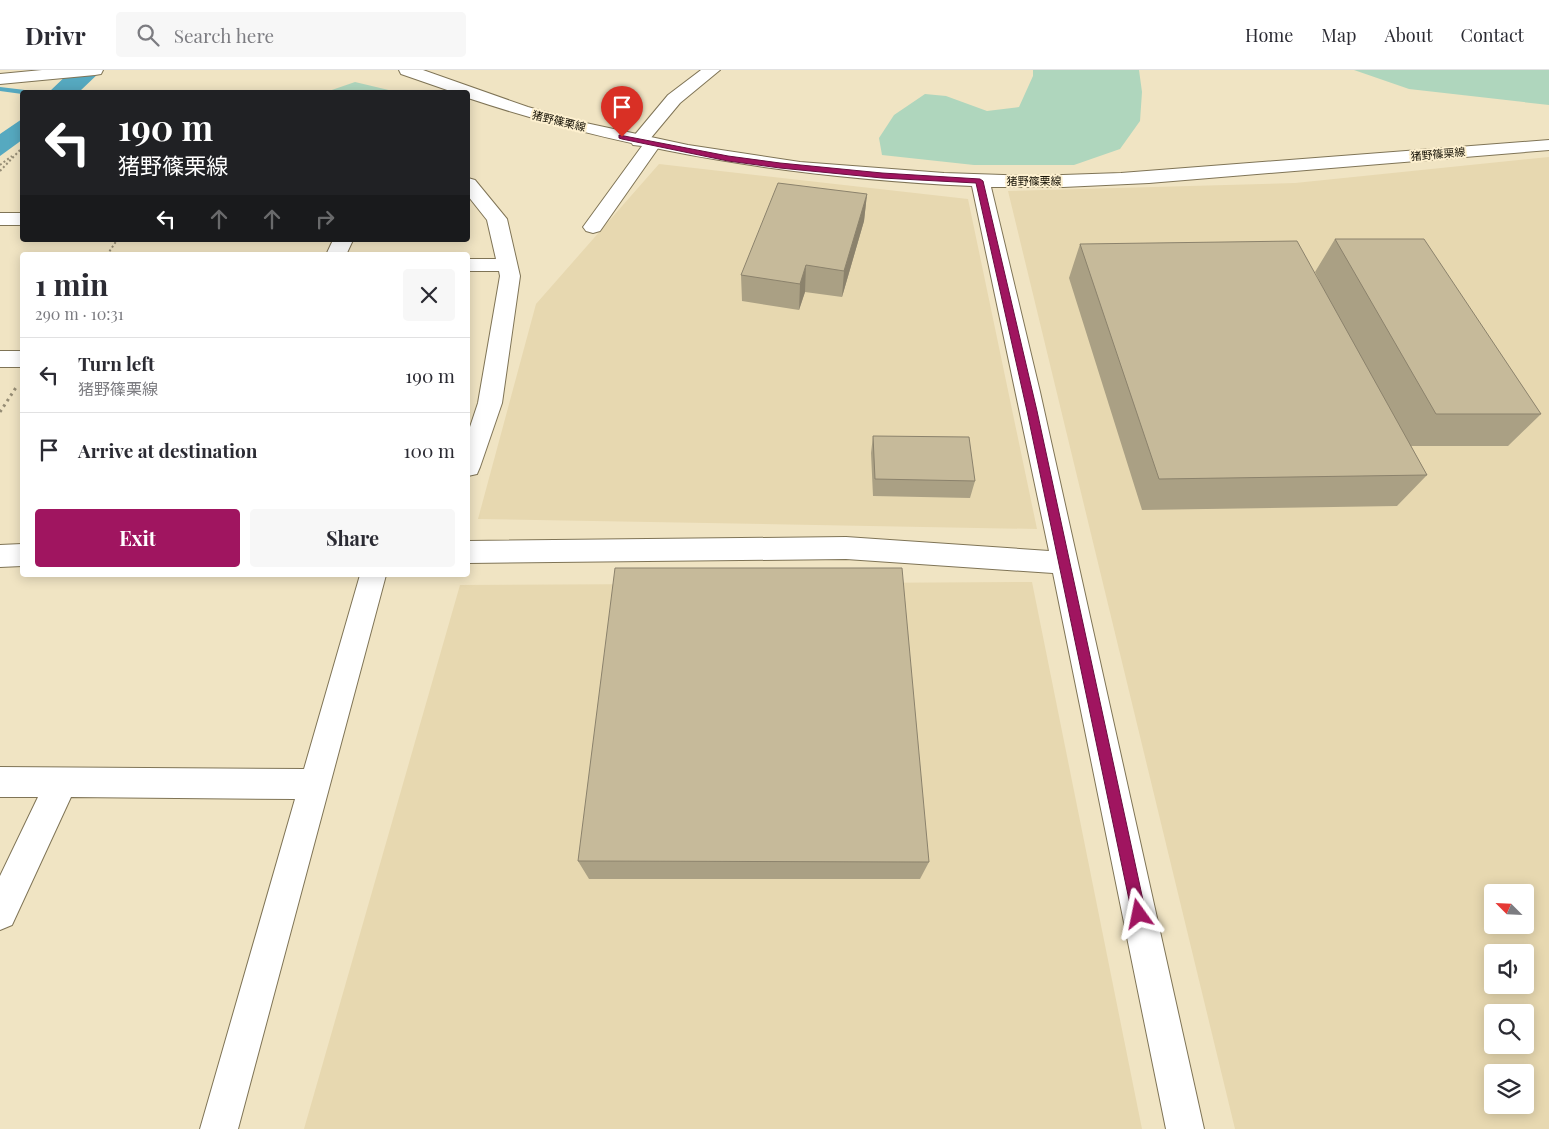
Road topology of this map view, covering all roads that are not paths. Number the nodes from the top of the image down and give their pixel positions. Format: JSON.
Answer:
{"nodes":[{"id":1,"x":95,"y":70,"type":"edge"},
{"id":2,"x":406,"y":70,"type":"edge"},
{"id":3,"x":712,"y":70,"type":"edge"},
{"id":4,"x":0,"y":79,"type":"edge"},
{"id":5,"x":431,"y":87,"type":"edge"},
{"id":6,"x":453,"y":90,"type":"edge"},
{"id":7,"x":470,"y":93,"type":"edge"},
{"id":8,"x":645,"y":143,"type":"junction"},
{"id":9,"x":1549,"y":145,"type":"edge"},
{"id":10,"x":980,"y":181,"type":"junction"},
{"id":11,"x":470,"y":186,"type":"edge"},
{"id":12,"x":0,"y":219,"type":"edge"},
{"id":13,"x":20,"y":219,"type":"edge"},
{"id":14,"x":593,"y":228,"type":"dead end"},
{"id":15,"x":470,"y":265,"type":"edge"},
{"id":16,"x":508,"y":265,"type":"junction"},
{"id":17,"x":0,"y":359,"type":"edge"},
{"id":18,"x":20,"y":359,"type":"edge"},
{"id":19,"x":470,"y":390,"type":"edge"},
{"id":20,"x":492,"y":390,"type":"junction"},
{"id":21,"x":470,"y":461,"type":"edge"},
{"id":22,"x":470,"y":552,"type":"edge"},
{"id":23,"x":20,"y":555,"type":"edge"},
{"id":24,"x":0,"y":556,"type":"edge"},
{"id":25,"x":1064,"y":563,"type":"junction"},
{"id":26,"x":372,"y":577,"type":"edge"},
{"id":27,"x":0,"y":782,"type":"edge"},
{"id":28,"x":62,"y":782,"type":"junction"},
{"id":29,"x":316,"y":784,"type":"junction"},
{"id":30,"x":0,"y":913,"type":"edge"},
{"id":31,"x":220,"y":1129,"type":"edge"},
{"id":32,"x":1185,"y":1129,"type":"edge"}],
"edges":[{"from":1,"to":4,"type":"street"},
{"from":2,"to":5,"type":"street","name":"猪野篠栗線"},
{"from":3,"to":8,"type":"street"},
{"from":5,"to":6,"type":"street","name":"猪野篠栗線"},
{"from":7,"to":8,"type":"street","name":"猪野篠栗線"},
{"from":8,"to":10,"type":"street","name":"猪野篠栗線"},
{"from":8,"to":14,"type":"street"},
{"from":9,"to":10,"type":"street","name":"猪野篠栗線"},
{"from":10,"to":25,"type":"street"},
{"from":11,"to":16,"type":"street"},
{"from":12,"to":13,"type":"street"},
{"from":15,"to":16,"type":"street"},
{"from":16,"to":20,"type":"street"},
{"from":17,"to":18,"type":"street"},
{"from":19,"to":20,"type":"street"},
{"from":20,"to":21,"type":"street"},
{"from":22,"to":25,"type":"street"},
{"from":23,"to":24,"type":"street"},
{"from":25,"to":32,"type":"street"},
{"from":26,"to":29,"type":"street"},
{"from":27,"to":28,"type":"street"},
{"from":28,"to":29,"type":"street"},
{"from":28,"to":30,"type":"street"},
{"from":29,"to":31,"type":"street"}]}
